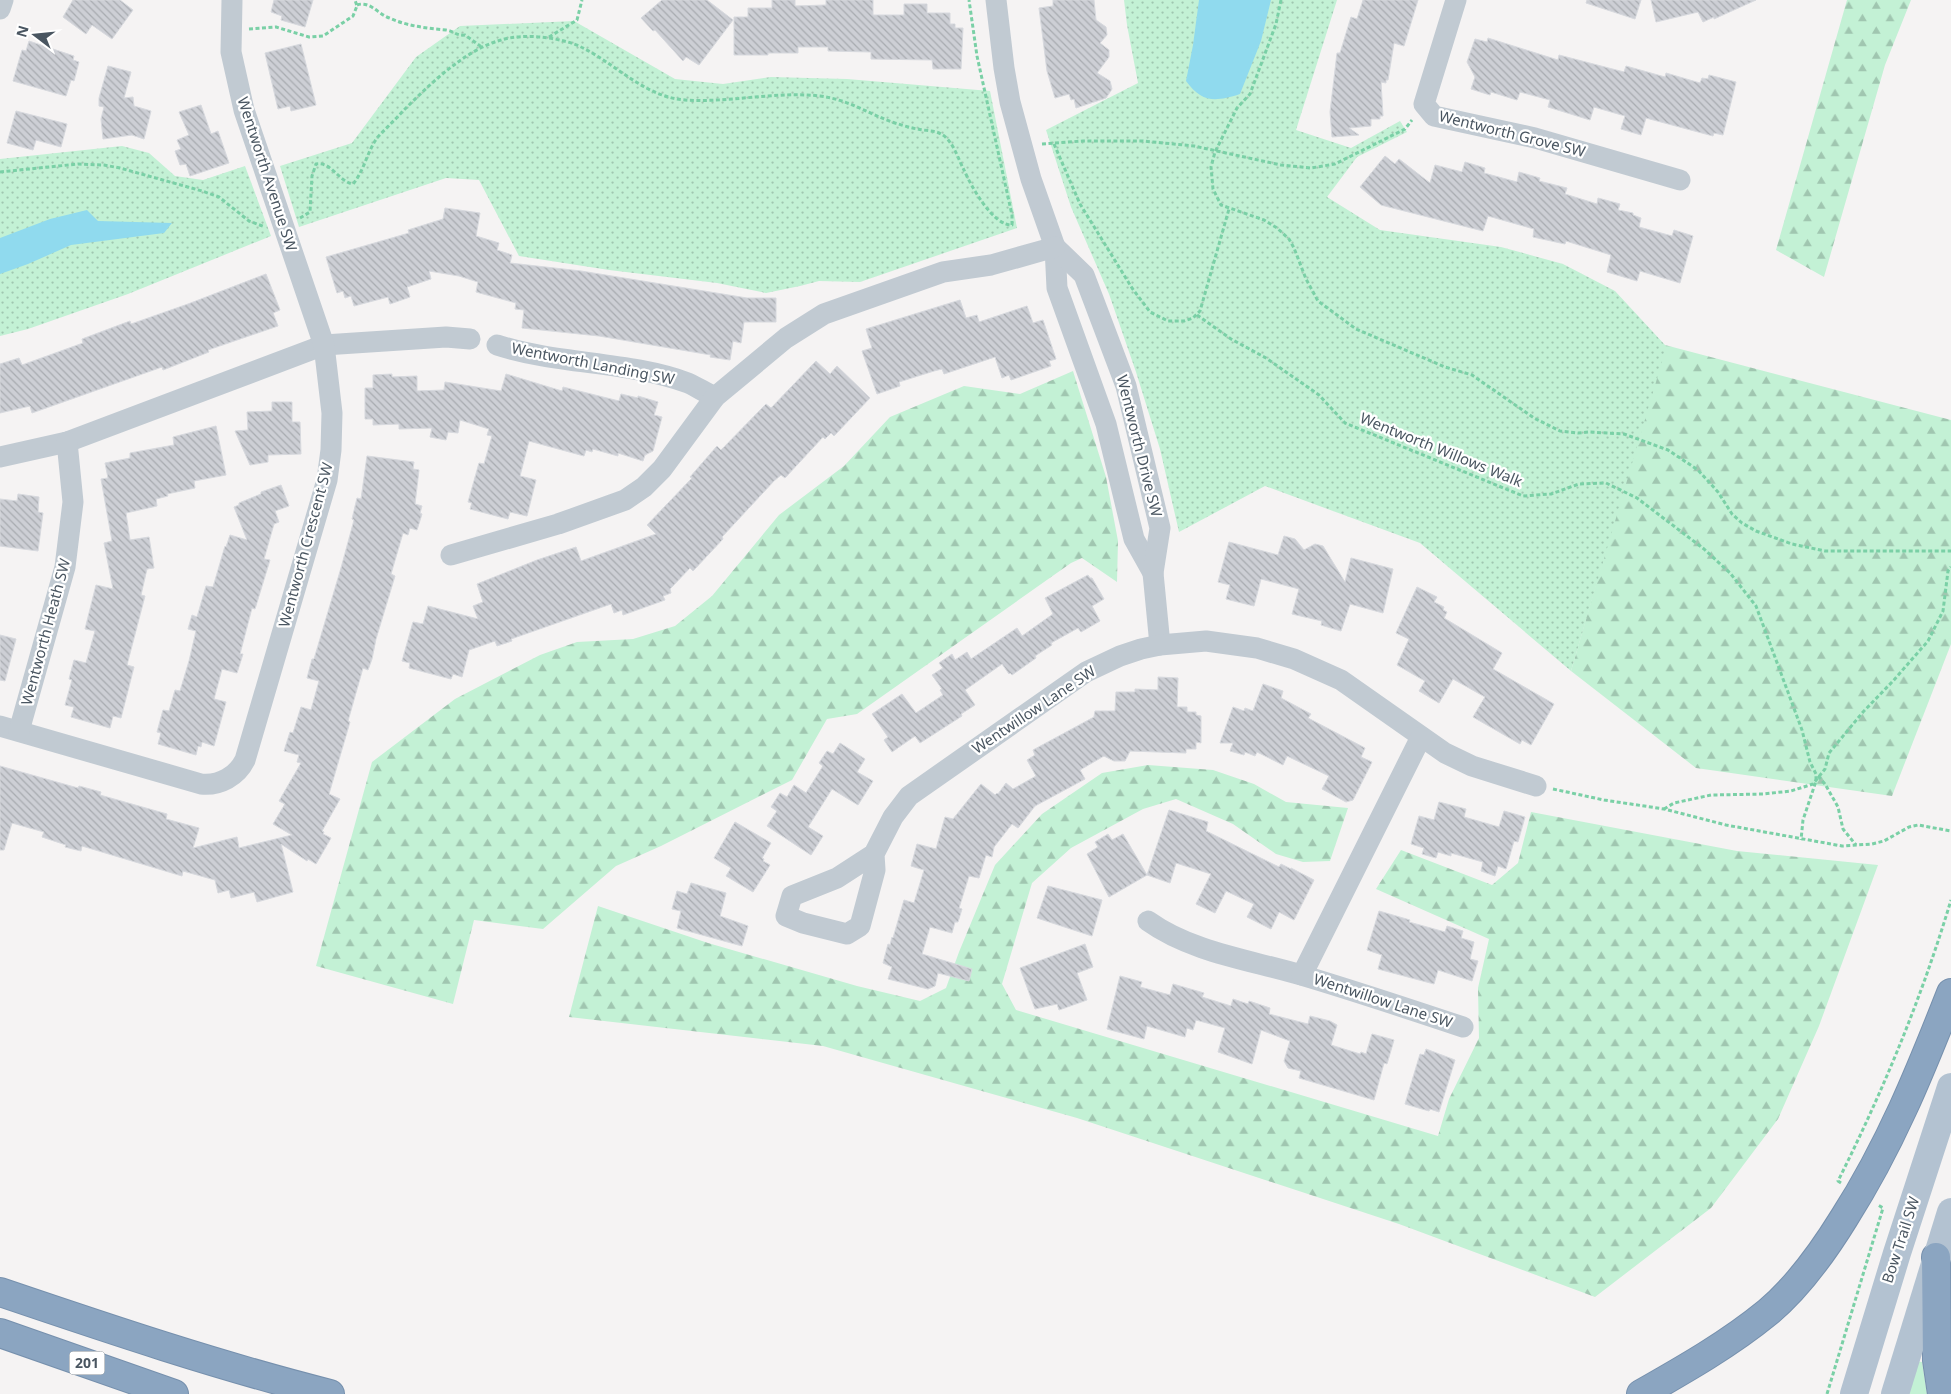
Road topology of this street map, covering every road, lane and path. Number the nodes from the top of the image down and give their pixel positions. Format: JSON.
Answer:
{"nodes":[{"id":1,"x":3,"y":0,"type":"edge"},
{"id":2,"x":232,"y":0,"type":"edge"},
{"id":3,"x":355,"y":0,"type":"edge"},
{"id":4,"x":582,"y":0,"type":"edge"},
{"id":5,"x":969,"y":0,"type":"edge"},
{"id":6,"x":996,"y":0,"type":"edge"},
{"id":7,"x":1281,"y":0,"type":"edge"},
{"id":8,"x":1456,"y":0,"type":"edge"},
{"id":9,"x":357,"y":5,"type":"junction"},
{"id":10,"x":0,"y":9,"type":"edge"},
{"id":11,"x":231,"y":30,"type":"junction"},
{"id":12,"x":549,"y":38,"type":"junction"},
{"id":13,"x":483,"y":48,"type":"junction"},
{"id":14,"x":1424,"y":104,"type":"junction"},
{"id":15,"x":1041,"y":144,"type":"dead end"},
{"id":16,"x":1054,"y":144,"type":"junction"},
{"id":17,"x":1215,"y":152,"type":"junction"},
{"id":18,"x":0,"y":172,"type":"edge"},
{"id":19,"x":1680,"y":180,"type":"dead end"},
{"id":20,"x":1229,"y":209,"type":"junction"},
{"id":21,"x":284,"y":224,"type":"junction"},
{"id":22,"x":1055,"y":248,"type":"junction"},
{"id":23,"x":1197,"y":315,"type":"junction"},
{"id":24,"x":470,"y":339,"type":"dead end"},
{"id":25,"x":324,"y":345,"type":"junction"},
{"id":26,"x":498,"y":345,"type":"dead end"},
{"id":27,"x":715,"y":397,"type":"junction"},
{"id":28,"x":67,"y":442,"type":"junction"},
{"id":29,"x":0,"y":458,"type":"edge"},
{"id":30,"x":1951,"y":551,"type":"edge"},
{"id":31,"x":451,"y":555,"type":"dead end"},
{"id":32,"x":1951,"y":568,"type":"edge"},
{"id":33,"x":1153,"y":573,"type":"junction"},
{"id":34,"x":1160,"y":644,"type":"junction"},
{"id":35,"x":10,"y":729,"type":"edge"},
{"id":36,"x":1421,"y":737,"type":"junction"},
{"id":37,"x":1816,"y":774,"type":"junction"},
{"id":38,"x":1820,"y":777,"type":"junction"},
{"id":39,"x":1816,"y":781,"type":"junction"},
{"id":40,"x":1536,"y":786,"type":"joint"},
{"id":41,"x":1664,"y":809,"type":"junction"},
{"id":42,"x":1951,"y":831,"type":"edge"},
{"id":43,"x":1801,"y":840,"type":"junction"},
{"id":44,"x":1856,"y":845,"type":"junction"},
{"id":45,"x":874,"y":854,"type":"dead end"},
{"id":46,"x":1951,"y":900,"type":"edge"},
{"id":47,"x":1148,"y":921,"type":"dead end"},
{"id":48,"x":1302,"y":975,"type":"junction"},
{"id":49,"x":1951,"y":993,"type":"edge"},
{"id":50,"x":1463,"y":1027,"type":"dead end"},
{"id":51,"x":1951,"y":1087,"type":"edge"},
{"id":52,"x":1843,"y":1184,"type":"dead end"},
{"id":53,"x":1872,"y":1200,"type":"dead end"},
{"id":54,"x":1951,"y":1212,"type":"edge"},
{"id":55,"x":1936,"y":1257,"type":"junction"},
{"id":56,"x":0,"y":1292,"type":"edge"},
{"id":57,"x":0,"y":1333,"type":"edge"},
{"id":58,"x":174,"y":1394,"type":"edge"},
{"id":59,"x":330,"y":1394,"type":"edge"},
{"id":60,"x":1641,"y":1394,"type":"edge"},
{"id":61,"x":1827,"y":1394,"type":"edge"},
{"id":62,"x":1854,"y":1394,"type":"edge"},
{"id":63,"x":1895,"y":1394,"type":"edge"},
{"id":64,"x":1942,"y":1394,"type":"edge"}],
"edges":[{"from":1,"to":10,"type":"street"},
{"from":2,"to":11,"type":"street","name":"Wentworth Avenue SW"},
{"from":3,"to":9,"type":"path"},
{"from":4,"to":12,"type":"path"},
{"from":5,"to":12,"type":"path"},
{"from":6,"to":22,"type":"street","name":"Wentworth Drive SW"},
{"from":7,"to":17,"type":"path"},
{"from":8,"to":14,"type":"street","name":"Wentworth Grove SW"},
{"from":9,"to":11,"type":"path"},
{"from":9,"to":13,"type":"path"},
{"from":11,"to":21,"type":"street","name":"Wentworth Avenue SW"},
{"from":12,"to":13,"type":"path"},
{"from":13,"to":21,"type":"path"},
{"from":14,"to":17,"type":"path"},
{"from":14,"to":19,"type":"street","name":"Wentworth Grove SW"},
{"from":15,"to":16,"type":"path"},
{"from":16,"to":17,"type":"path"},
{"from":16,"to":23,"type":"path"},
{"from":17,"to":20,"type":"path"},
{"from":18,"to":21,"type":"path"},
{"from":20,"to":23,"type":"path"},
{"from":20,"to":30,"type":"path"},
{"from":21,"to":25,"type":"street","name":"Wentworth Avenue SW"},
{"from":22,"to":27,"type":"street"},
{"from":22,"to":33,"type":"street","name":"Wentworth Drive SW"},
{"from":22,"to":33,"type":"street","name":"Wentworth Drive SW"},
{"from":23,"to":37,"type":"path","name":"Wentworth Willows Walk"},
{"from":24,"to":25,"type":"street"},
{"from":25,"to":28,"type":"street"},
{"from":25,"to":35,"type":"street","name":"Wentworth Crescent SW"},
{"from":26,"to":27,"type":"street","name":"Wentworth Landing SW"},
{"from":27,"to":31,"type":"street"},
{"from":28,"to":29,"type":"street"},
{"from":28,"to":35,"type":"street","name":"Wentworth Heath SW"},
{"from":32,"to":38,"type":"path"},
{"from":33,"to":34,"type":"street","name":"Wentworth Drive SW"},
{"from":34,"to":36,"type":"street","name":"Wentwillow Lane SW"},
{"from":34,"to":45,"type":"street","name":"Wentwillow Lane SW"},
{"from":36,"to":40,"type":"street","name":"Wentwillow Lane SW"},
{"from":36,"to":48,"type":"street","name":"Wentwillow Lane SW"},
{"from":37,"to":38,"type":"path"},
{"from":37,"to":39,"type":"path","name":"Wentworth Willows Walk"},
{"from":38,"to":39,"type":"path"},
{"from":38,"to":44,"type":"path"},
{"from":39,"to":41,"type":"path"},
{"from":39,"to":43,"type":"path","name":"Wentworth Willows Walk"},
{"from":40,"to":41,"type":"path"},
{"from":41,"to":43,"type":"path"},
{"from":42,"to":44,"type":"path"},
{"from":43,"to":44,"type":"path"},
{"from":46,"to":52,"type":"path"},
{"from":47,"to":48,"type":"street","name":"Wentwillow Lane SW"},
{"from":48,"to":50,"type":"street","name":"Wentwillow Lane SW"},
{"from":49,"to":60,"type":"highway"},
{"from":51,"to":62,"type":"main road","name":"Bow Trail SW"},
{"from":53,"to":61,"type":"path"},
{"from":54,"to":55,"type":"main road"},
{"from":55,"to":63,"type":"main road"},
{"from":55,"to":64,"type":"highway"},
{"from":56,"to":59,"type":"highway"},
{"from":57,"to":58,"type":"highway","number":"201"}]}
